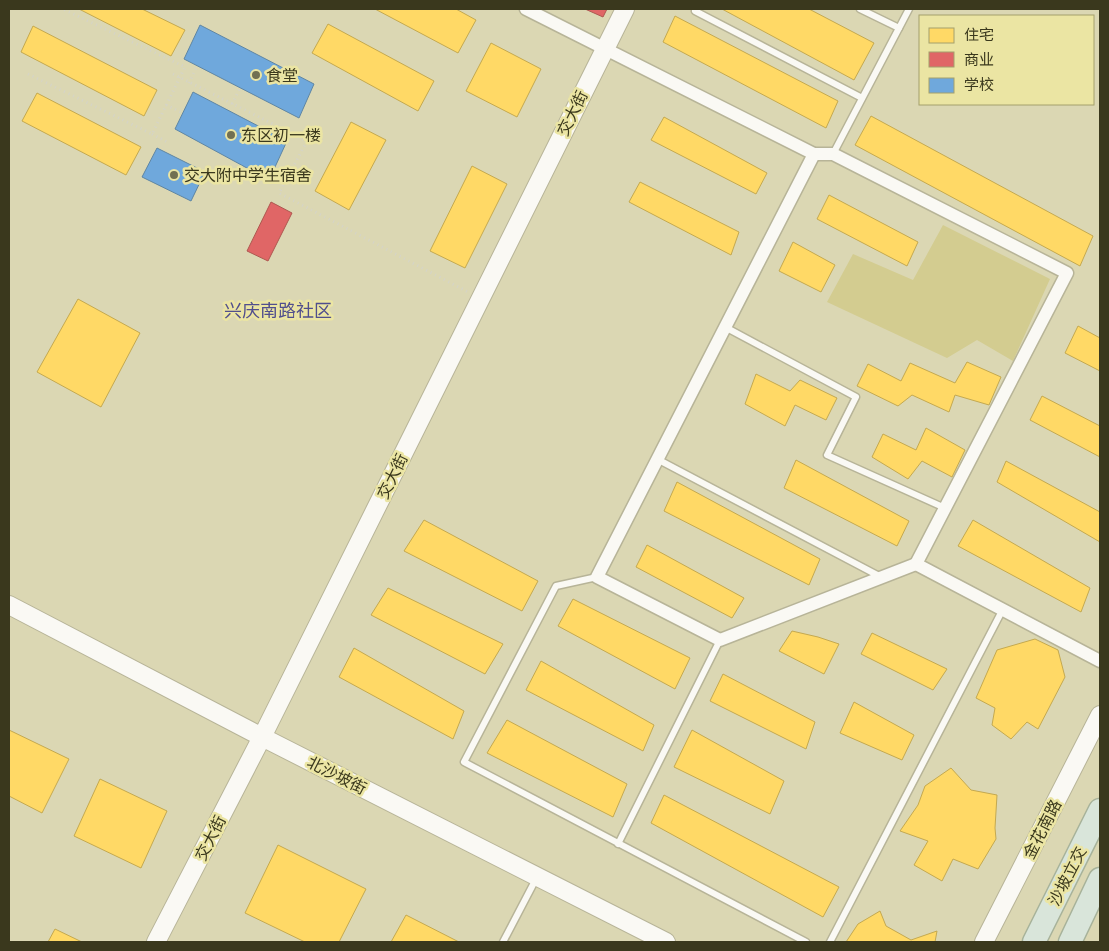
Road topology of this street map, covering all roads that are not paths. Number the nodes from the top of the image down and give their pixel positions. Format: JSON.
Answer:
{"nodes":[{"id":1,"x":526,"y":9,"type":"edge"},
{"id":2,"x":625,"y":9,"type":"edge"},
{"id":3,"x":860,"y":9,"type":"edge"},
{"id":4,"x":909,"y":9,"type":"edge"},
{"id":5,"x":695,"y":11,"type":"dead end"},
{"id":6,"x":899,"y":28,"type":"junction"},
{"id":7,"x":604,"y":49,"type":"junction"},
{"id":8,"x":862,"y":98,"type":"junction"},
{"id":9,"x":814,"y":154,"type":"junction"},
{"id":10,"x":834,"y":154,"type":"junction"},
{"id":11,"x":725,"y":327,"type":"junction"},
{"id":12,"x":657,"y":459,"type":"junction"},
{"id":13,"x":945,"y":508,"type":"junction"},
{"id":14,"x":916,"y":564,"type":"junction"},
{"id":15,"x":597,"y":577,"type":"junction"},
{"id":16,"x":882,"y":577,"type":"junction"},
{"id":17,"x":9,"y":606,"type":"edge"},
{"id":18,"x":1003,"y":609,"type":"junction"},
{"id":19,"x":720,"y":640,"type":"junction"},
{"id":20,"x":1100,"y":661,"type":"edge"},
{"id":21,"x":1100,"y":715,"type":"edge"},
{"id":22,"x":262,"y":737,"type":"junction"},
{"id":23,"x":1100,"y":810,"type":"edge"},
{"id":24,"x":618,"y":844,"type":"junction"},
{"id":25,"x":537,"y":876,"type":"junction"},
{"id":26,"x":1100,"y":879,"type":"edge"},
{"id":27,"x":156,"y":942,"type":"edge"},
{"id":28,"x":503,"y":942,"type":"edge"},
{"id":29,"x":666,"y":942,"type":"edge"},
{"id":30,"x":806,"y":942,"type":"edge"},
{"id":31,"x":830,"y":942,"type":"edge"},
{"id":32,"x":984,"y":942,"type":"edge"},
{"id":33,"x":1034,"y":942,"type":"edge"},
{"id":34,"x":1070,"y":942,"type":"edge"}],
"edges":[{"from":1,"to":7,"type":"street"},
{"from":2,"to":7,"type":"street","name":"交大街"},
{"from":3,"to":6,"type":"lane"},
{"from":4,"to":6,"type":"lane"},
{"from":5,"to":8,"type":"lane"},
{"from":6,"to":8,"type":"lane"},
{"from":7,"to":9,"type":"street"},
{"from":7,"to":22,"type":"street","name":"交大街"},
{"from":8,"to":10,"type":"lane"},
{"from":9,"to":10,"type":"street"},
{"from":9,"to":11,"type":"street"},
{"from":10,"to":13,"type":"street"},
{"from":11,"to":12,"type":"street"},
{"from":11,"to":13,"type":"lane"},
{"from":12,"to":15,"type":"street"},
{"from":12,"to":16,"type":"lane"},
{"from":13,"to":14,"type":"street"},
{"from":14,"to":16,"type":"street"},
{"from":14,"to":18,"type":"street"},
{"from":15,"to":19,"type":"street"},
{"from":15,"to":24,"type":"lane"},
{"from":16,"to":19,"type":"street"},
{"from":17,"to":22,"type":"street","name":"北沙坡街"},
{"from":18,"to":20,"type":"street"},
{"from":18,"to":31,"type":"lane"},
{"from":19,"to":24,"type":"lane"},
{"from":21,"to":32,"type":"street","name":"金花南路"},
{"from":22,"to":25,"type":"street","name":"北沙坡街"},
{"from":22,"to":27,"type":"street","name":"交大街"},
{"from":23,"to":33,"type":"highway","name":"沙坡立交"},
{"from":24,"to":30,"type":"lane"},
{"from":25,"to":28,"type":"lane"},
{"from":25,"to":29,"type":"street","name":"北沙坡街"},
{"from":26,"to":34,"type":"highway","name":"沙坡立交"}]}
